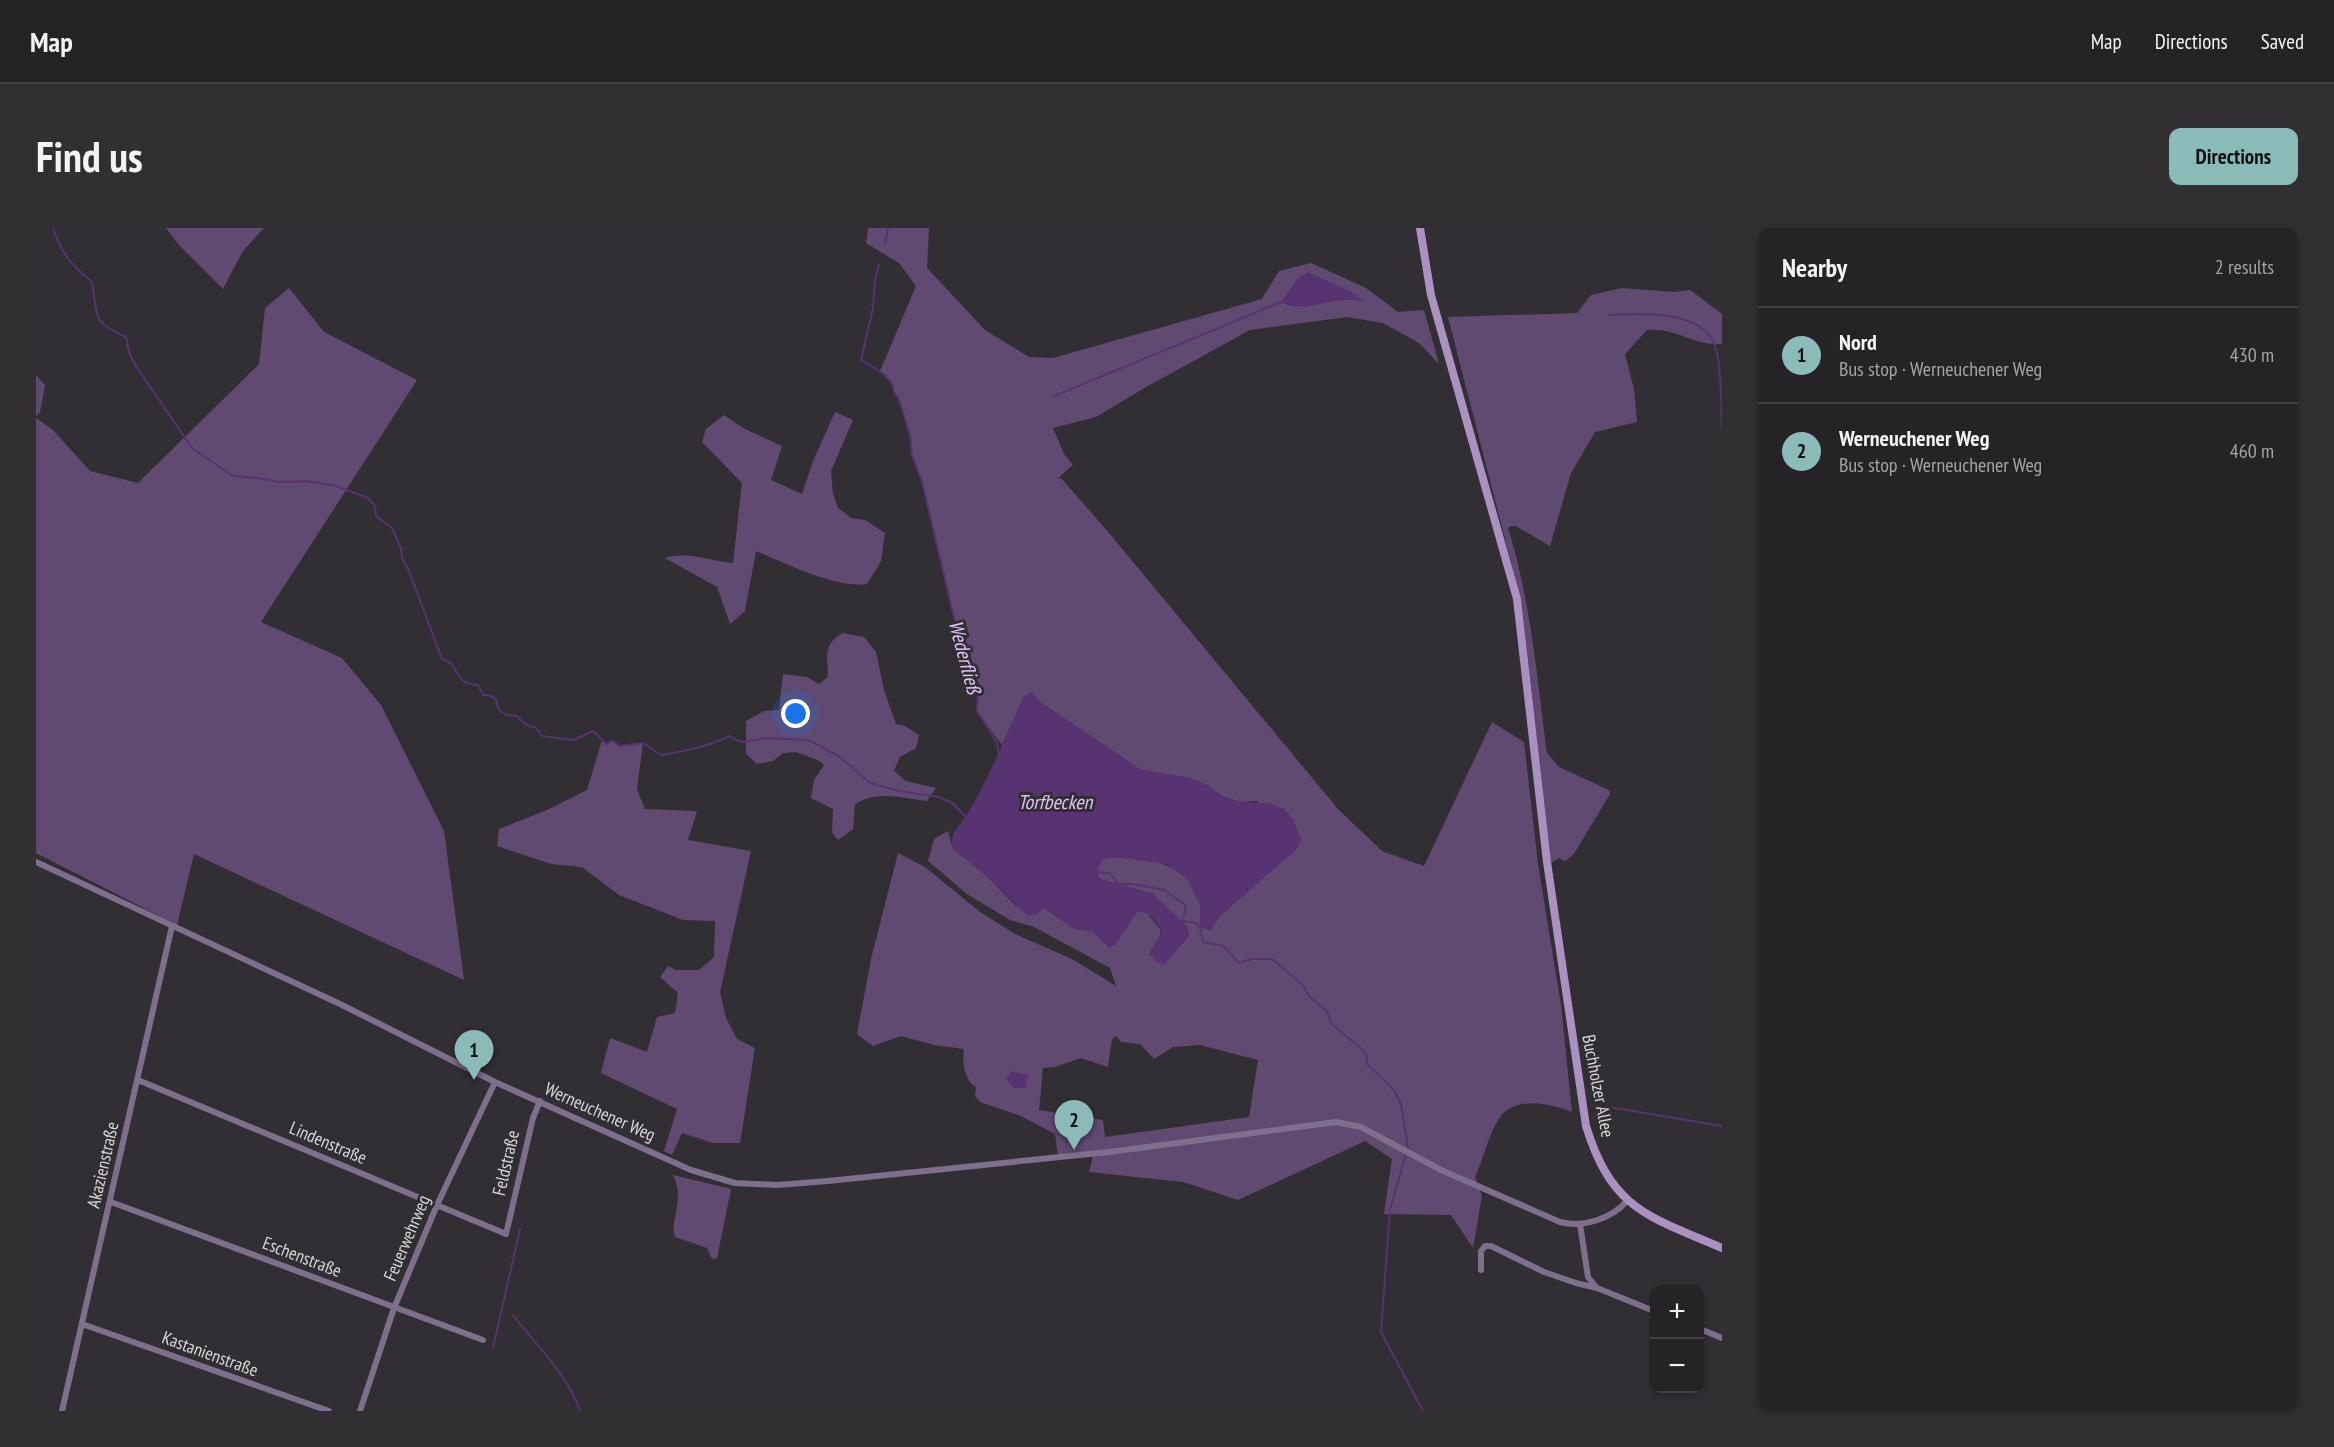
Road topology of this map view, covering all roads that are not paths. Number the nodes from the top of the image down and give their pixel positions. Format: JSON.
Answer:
{"nodes":[{"id":1,"x":1420,"y":228,"type":"edge"},
{"id":2,"x":36,"y":862,"type":"edge"},
{"id":3,"x":172,"y":926,"type":"junction"},
{"id":4,"x":138,"y":1080,"type":"junction"},
{"id":5,"x":495,"y":1082,"type":"junction"},
{"id":6,"x":540,"y":1101,"type":"junction"},
{"id":7,"x":1627,"y":1201,"type":"junction"},
{"id":8,"x":111,"y":1202,"type":"junction"},
{"id":9,"x":437,"y":1204,"type":"junction"},
{"id":10,"x":1580,"y":1224,"type":"junction"},
{"id":11,"x":506,"y":1234,"type":"joint"},
{"id":12,"x":1722,"y":1248,"type":"edge"},
{"id":13,"x":1481,"y":1270,"type":"dead end"},
{"id":14,"x":1597,"y":1288,"type":"junction"},
{"id":15,"x":394,"y":1308,"type":"junction"},
{"id":16,"x":1650,"y":1309,"type":"edge"},
{"id":17,"x":82,"y":1324,"type":"junction"},
{"id":18,"x":1704,"y":1331,"type":"edge"},
{"id":19,"x":1722,"y":1338,"type":"edge"},
{"id":20,"x":483,"y":1340,"type":"dead end"},
{"id":21,"x":310,"y":1408,"type":"edge"},
{"id":22,"x":62,"y":1411,"type":"edge"},
{"id":23,"x":329,"y":1411,"type":"edge"},
{"id":24,"x":360,"y":1411,"type":"edge"}],
"edges":[{"from":1,"to":7,"type":"street","name":"Buchholzer Allee"},
{"from":2,"to":3,"type":"street","name":"Werneuchener Weg"},
{"from":3,"to":4,"type":"street","name":"Akazienstraße"},
{"from":3,"to":5,"type":"street","name":"Werneuchener Weg"},
{"from":4,"to":8,"type":"street","name":"Akazienstraße"},
{"from":4,"to":9,"type":"street","name":"Lindenstraße"},
{"from":5,"to":6,"type":"street","name":"Werneuchener Weg"},
{"from":5,"to":9,"type":"street","name":"Feuerwehrweg"},
{"from":6,"to":10,"type":"street","name":"Werneuchener Weg"},
{"from":6,"to":11,"type":"street","name":"Feldstraße"},
{"from":7,"to":10,"type":"street","name":"Werneuchener Weg"},
{"from":7,"to":12,"type":"street","name":"Buchholzer Allee"},
{"from":8,"to":15,"type":"street","name":"Eschenstraße"},
{"from":8,"to":17,"type":"street","name":"Akazienstraße"},
{"from":9,"to":11,"type":"street","name":"Lindenstraße"},
{"from":9,"to":15,"type":"street","name":"Feuerwehrweg"},
{"from":10,"to":14,"type":"street"},
{"from":13,"to":14,"type":"street"},
{"from":14,"to":16,"type":"street"},
{"from":15,"to":20,"type":"street","name":"Eschenstraße"},
{"from":15,"to":24,"type":"street","name":"Feuerwehrweg"},
{"from":17,"to":21,"type":"street","name":"Kastanienstraße"},
{"from":17,"to":22,"type":"street","name":"Akazienstraße"},
{"from":18,"to":19,"type":"street"},
{"from":21,"to":23,"type":"street","name":"Kastanienstraße"}]}
